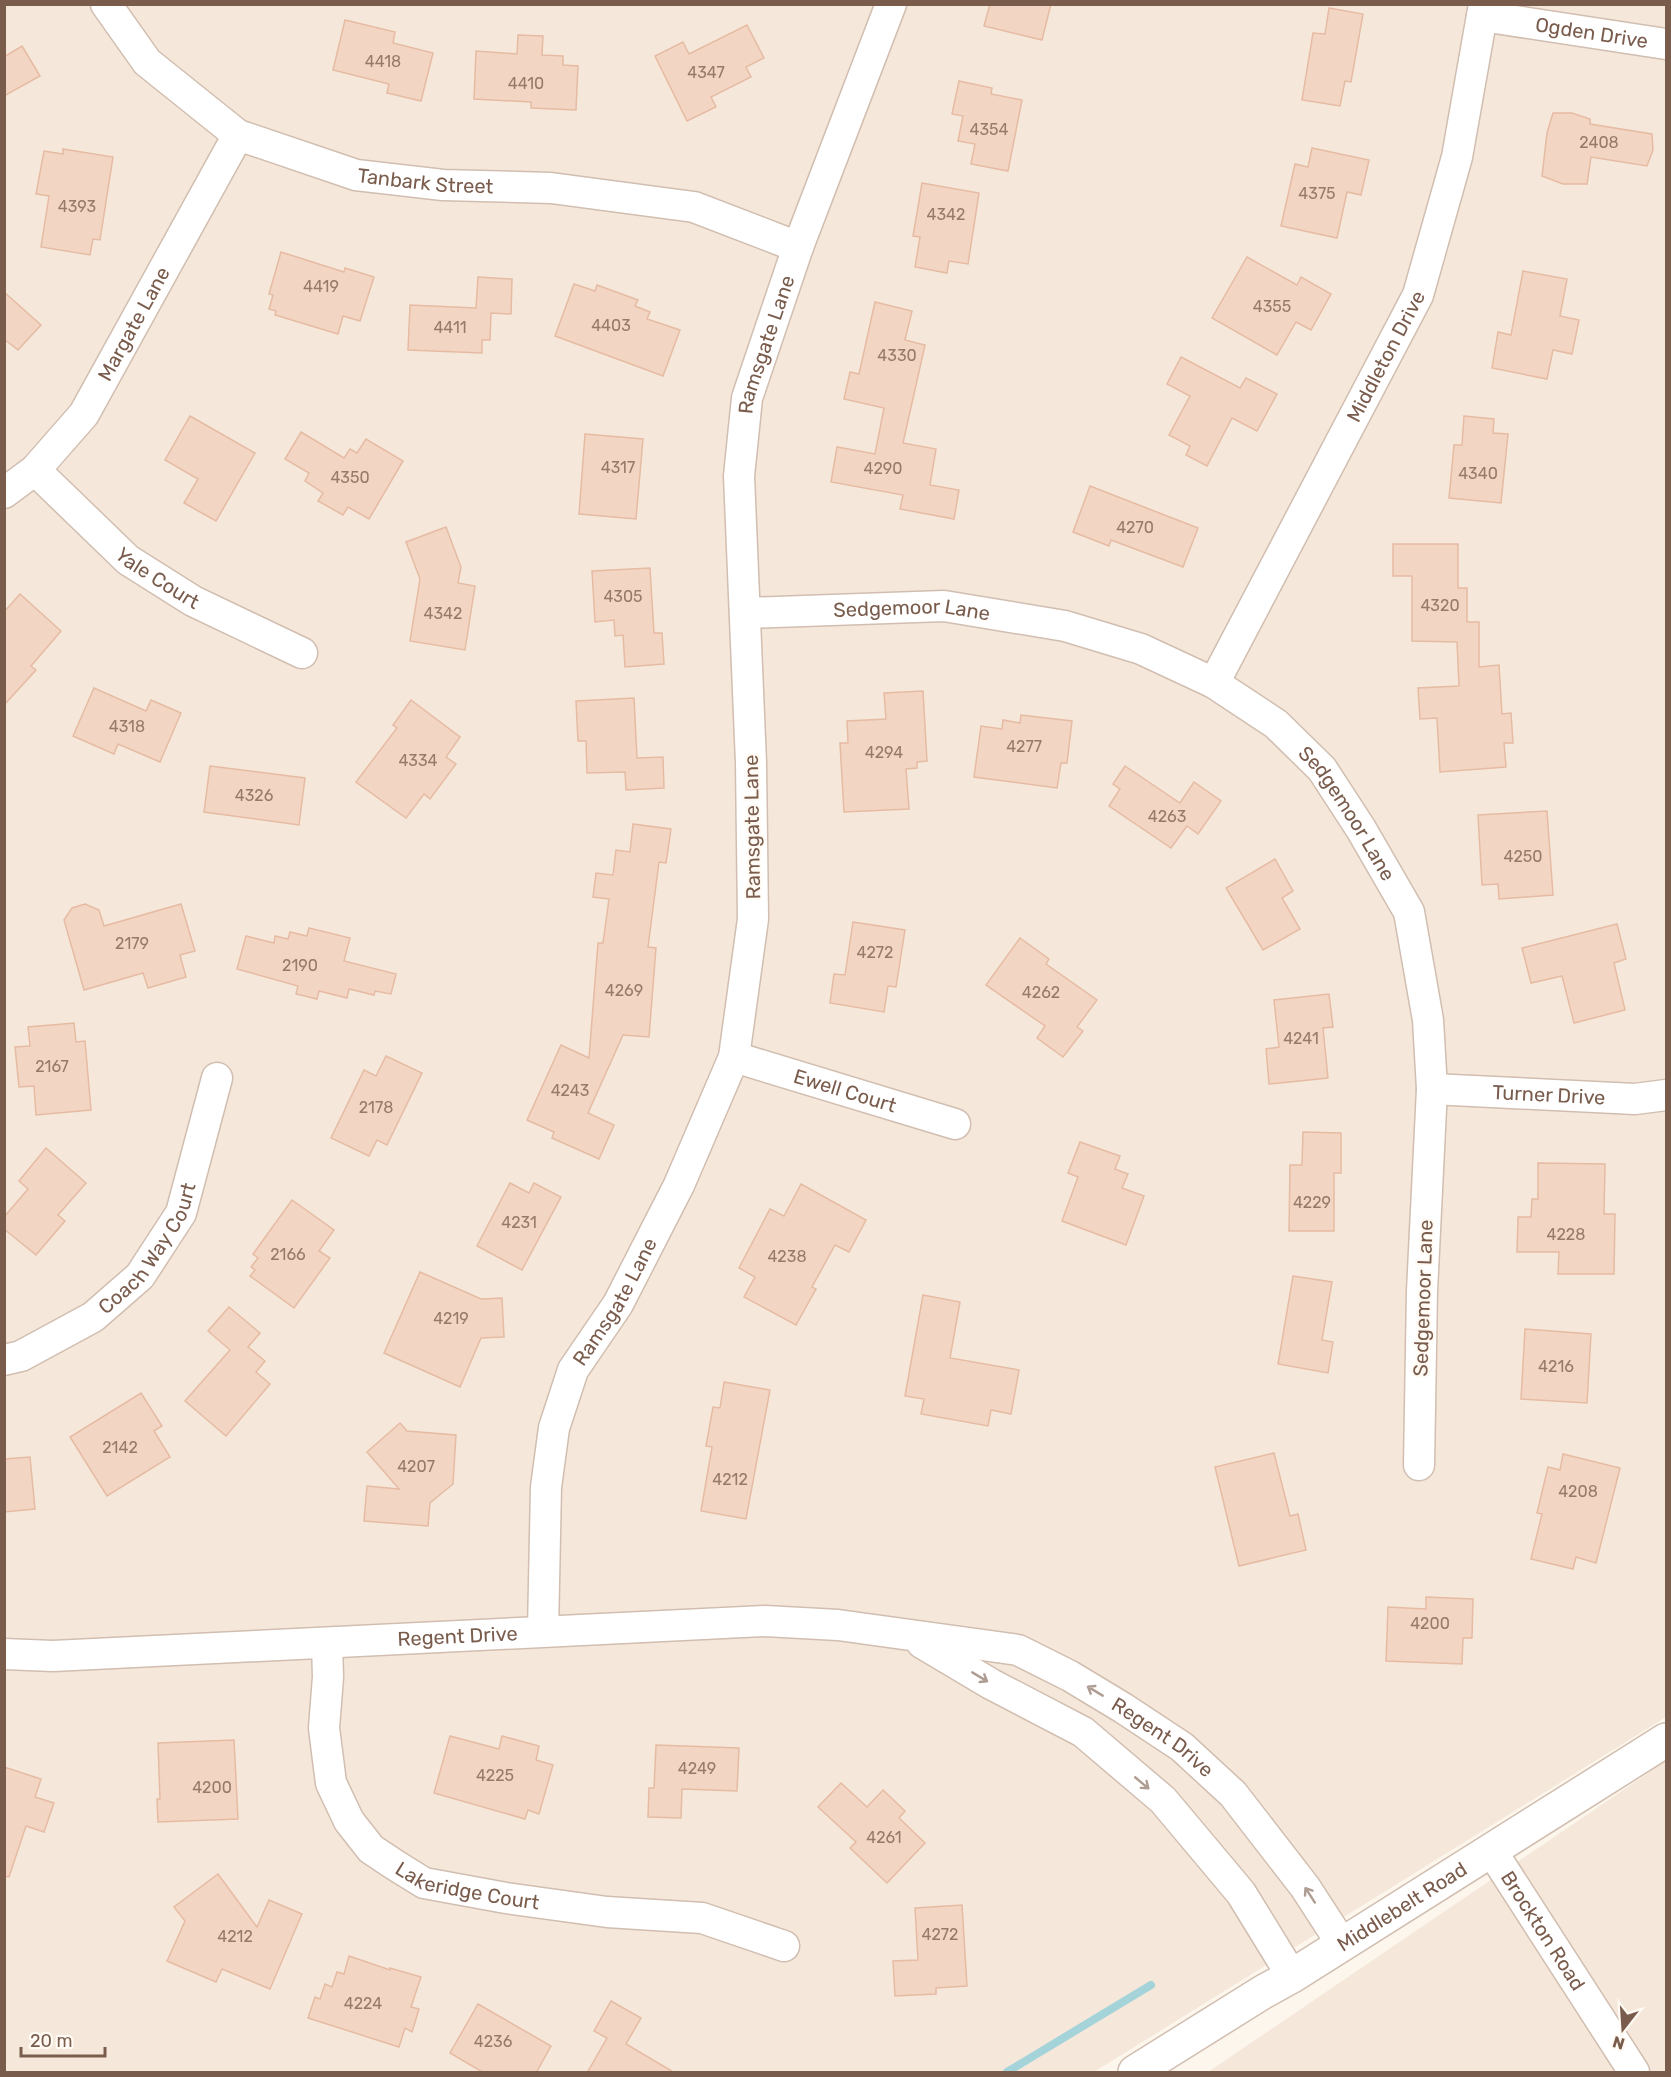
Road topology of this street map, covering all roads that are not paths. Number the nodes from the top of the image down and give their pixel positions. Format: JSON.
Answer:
{"nodes":[{"id":1,"x":106,"y":4,"type":"edge"},
{"id":2,"x":891,"y":4,"type":"edge"},
{"id":3,"x":1483,"y":10,"type":"edge"},
{"id":4,"x":1666,"y":44,"type":"edge"},
{"id":5,"x":238,"y":135,"type":"junction"},
{"id":6,"x":798,"y":247,"type":"junction"},
{"id":7,"x":35,"y":470,"type":"junction"},
{"id":8,"x":4,"y":493,"type":"edge"},
{"id":9,"x":746,"y":613,"type":"junction"},
{"id":10,"x":302,"y":653,"type":"dead end"},
{"id":11,"x":1214,"y":682,"type":"junction"},
{"id":12,"x":734,"y":1057,"type":"junction"},
{"id":13,"x":217,"y":1078,"type":"dead end"},
{"id":14,"x":1432,"y":1089,"type":"junction"},
{"id":15,"x":1666,"y":1095,"type":"edge"},
{"id":16,"x":955,"y":1124,"type":"dead end"},
{"id":17,"x":4,"y":1359,"type":"edge"},
{"id":18,"x":1419,"y":1466,"type":"dead end"},
{"id":19,"x":543,"y":1631,"type":"junction"},
{"id":20,"x":911,"y":1636,"type":"junction"},
{"id":21,"x":327,"y":1643,"type":"junction"},
{"id":22,"x":4,"y":1654,"type":"edge"},
{"id":23,"x":1666,"y":1740,"type":"edge"},
{"id":24,"x":1491,"y":1850,"type":"junction"},
{"id":25,"x":1342,"y":1944,"type":"junction"},
{"id":26,"x":784,"y":1946,"type":"dead end"},
{"id":27,"x":1292,"y":1976,"type":"junction"},
{"id":28,"x":1135,"y":2073,"type":"edge"},
{"id":29,"x":1634,"y":2073,"type":"edge"}],
"edges":[{"from":1,"to":5,"type":"street","name":"Tanbark Street"},
{"from":2,"to":6,"type":"street","name":"Ramsgate Lane"},
{"from":3,"to":4,"type":"street","name":"Ogden Drive"},
{"from":3,"to":11,"type":"street","name":"Middleton Drive"},
{"from":5,"to":6,"type":"street","name":"Tanbark Street"},
{"from":5,"to":7,"type":"street","name":"Margate Lane"},
{"from":6,"to":9,"type":"street","name":"Ramsgate Lane"},
{"from":7,"to":8,"type":"street","name":"Margate Lane"},
{"from":7,"to":10,"type":"street","name":"Yale Court"},
{"from":9,"to":11,"type":"street","name":"Sedgemoor Lane"},
{"from":9,"to":12,"type":"street","name":"Ramsgate Lane"},
{"from":11,"to":14,"type":"street","name":"Sedgemoor Lane"},
{"from":12,"to":16,"type":"street","name":"Ewell Court"},
{"from":12,"to":19,"type":"street","name":"Ramsgate Lane"},
{"from":13,"to":17,"type":"street","name":"Coach Way Court"},
{"from":14,"to":15,"type":"street","name":"Turner Drive"},
{"from":14,"to":18,"type":"street","name":"Sedgemoor Lane"},
{"from":19,"to":20,"type":"street","name":"Regent Drive"},
{"from":19,"to":21,"type":"street","name":"Regent Drive"},
{"from":25,"to":20,"type":"street","name":"Regent Drive","one_way":true},
{"from":20,"to":27,"type":"street","name":"Regent Drive","one_way":true},
{"from":21,"to":22,"type":"street","name":"Regent Drive"},
{"from":21,"to":26,"type":"street","name":"Lakeridge Court"},
{"from":23,"to":24,"type":"street","name":"Middlebelt Road"},
{"from":24,"to":25,"type":"street","name":"Middlebelt Road"},
{"from":24,"to":29,"type":"street","name":"Brockton Road"},
{"from":25,"to":27,"type":"street","name":"Middlebelt Road"},
{"from":27,"to":28,"type":"street","name":"Middlebelt Road"}]}
